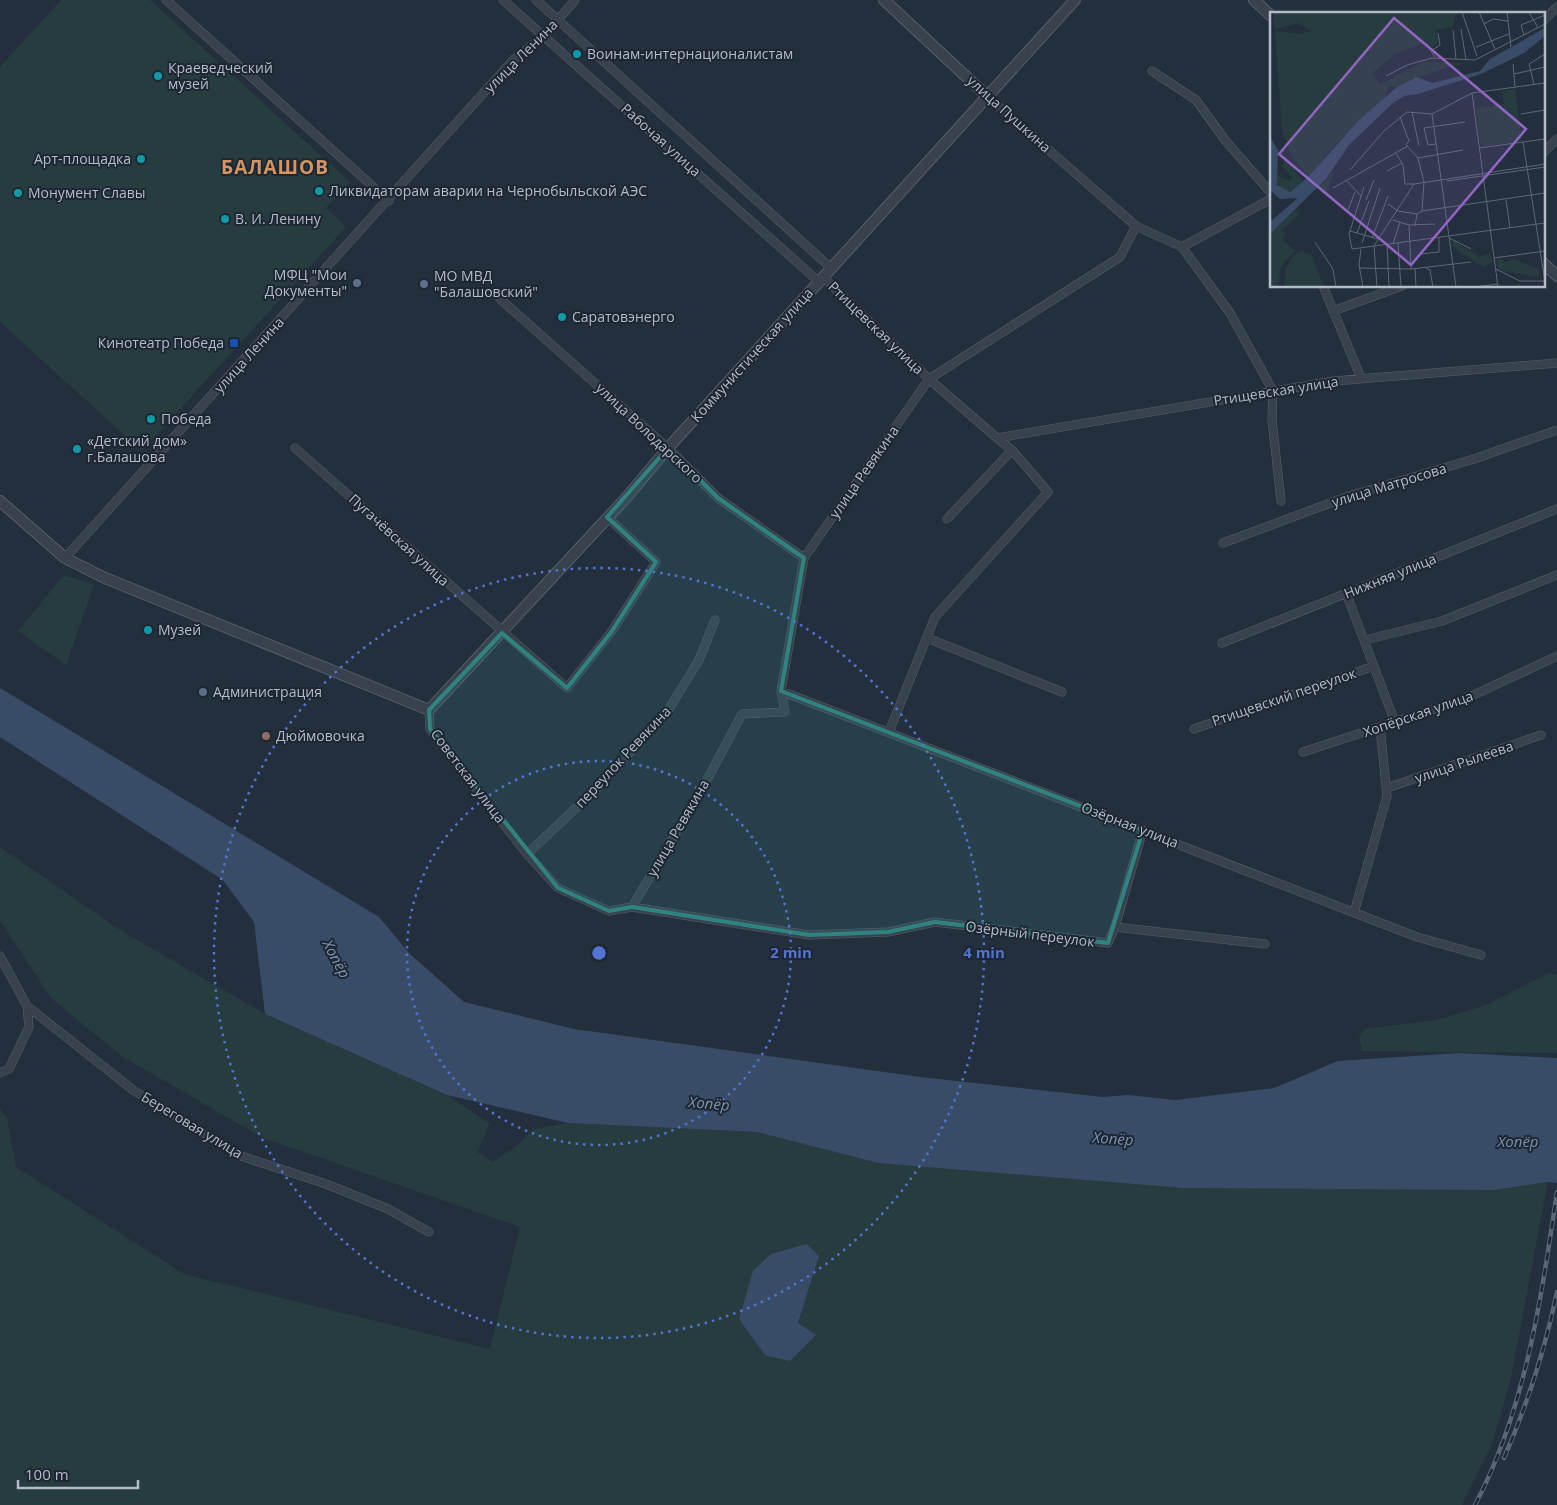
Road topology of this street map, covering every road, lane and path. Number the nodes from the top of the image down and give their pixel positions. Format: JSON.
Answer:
{"nodes":[{"id":1,"x":166,"y":0,"type":"edge"},
{"id":2,"x":503,"y":0,"type":"edge"},
{"id":3,"x":536,"y":0,"type":"edge"},
{"id":4,"x":575,"y":0,"type":"edge"},
{"id":5,"x":884,"y":0,"type":"edge"},
{"id":6,"x":1074,"y":0,"type":"edge"},
{"id":7,"x":1254,"y":0,"type":"edge"},
{"id":8,"x":1557,"y":7,"type":"edge"},
{"id":9,"x":1270,"y":15,"type":"edge"},
{"id":10,"x":1544,"y":19,"type":"edge"},
{"id":11,"x":558,"y":20,"type":"junction"},
{"id":12,"x":544,"y":36,"type":"junction"},
{"id":13,"x":1152,"y":71,"type":"dead end"},
{"id":14,"x":988,"y":97,"type":"junction"},
{"id":15,"x":1557,"y":139,"type":"edge"},
{"id":16,"x":1544,"y":152,"type":"edge"},
{"id":17,"x":1270,"y":192,"type":"edge"},
{"id":18,"x":1270,"y":200,"type":"edge"},
{"id":19,"x":389,"y":201,"type":"junction"},
{"id":20,"x":1136,"y":226,"type":"junction"},
{"id":21,"x":1182,"y":247,"type":"junction"},
{"id":22,"x":1544,"y":264,"type":"edge"},
{"id":23,"x":831,"y":268,"type":"junction"},
{"id":24,"x":1557,"y":276,"type":"edge"},
{"id":25,"x":821,"y":279,"type":"junction"},
{"id":26,"x":1324,"y":288,"type":"edge"},
{"id":27,"x":1396,"y":288,"type":"edge"},
{"id":28,"x":500,"y":299,"type":"dead end"},
{"id":29,"x":1333,"y":311,"type":"junction"},
{"id":30,"x":1557,"y":362,"type":"edge"},
{"id":31,"x":1361,"y":378,"type":"junction"},
{"id":32,"x":929,"y":379,"type":"junction"},
{"id":33,"x":1273,"y":391,"type":"junction"},
{"id":34,"x":1557,"y":430,"type":"edge"},
{"id":35,"x":997,"y":438,"type":"junction"},
{"id":36,"x":295,"y":448,"type":"dead end"},
{"id":37,"x":668,"y":448,"type":"junction"},
{"id":38,"x":1012,"y":450,"type":"junction"},
{"id":39,"x":0,"y":500,"type":"edge"},
{"id":40,"x":1282,"y":501,"type":"dead end"},
{"id":41,"x":1557,"y":509,"type":"edge"},
{"id":42,"x":607,"y":517,"type":"junction"},
{"id":43,"x":947,"y":519,"type":"dead end"},
{"id":44,"x":1223,"y":543,"type":"dead end"},
{"id":45,"x":65,"y":558,"type":"junction"},
{"id":46,"x":804,"y":558,"type":"junction"},
{"id":47,"x":1557,"y":575,"type":"edge"},
{"id":48,"x":1346,"y":593,"type":"junction"},
{"id":49,"x":715,"y":620,"type":"dead end"},
{"id":50,"x":502,"y":633,"type":"junction"},
{"id":51,"x":927,"y":638,"type":"junction"},
{"id":52,"x":1365,"y":640,"type":"junction"},
{"id":53,"x":1222,"y":643,"type":"dead end"},
{"id":54,"x":1557,"y":656,"type":"edge"},
{"id":55,"x":1374,"y":666,"type":"junction"},
{"id":56,"x":781,"y":691,"type":"junction"},
{"id":57,"x":1062,"y":692,"type":"dead end"},
{"id":58,"x":429,"y":710,"type":"junction"},
{"id":59,"x":1395,"y":722,"type":"junction"},
{"id":60,"x":1380,"y":727,"type":"junction"},
{"id":61,"x":1194,"y":729,"type":"dead end"},
{"id":62,"x":889,"y":732,"type":"junction"},
{"id":63,"x":1541,"y":735,"type":"dead end"},
{"id":64,"x":1303,"y":752,"type":"dead end"},
{"id":65,"x":1387,"y":788,"type":"junction"},
{"id":66,"x":1143,"y":830,"type":"junction"},
{"id":67,"x":527,"y":854,"type":"junction"},
{"id":68,"x":632,"y":908,"type":"junction"},
{"id":69,"x":1354,"y":913,"type":"junction"},
{"id":70,"x":935,"y":922,"type":"joint"},
{"id":71,"x":1115,"y":927,"type":"junction"},
{"id":72,"x":1265,"y":944,"type":"dead end"},
{"id":73,"x":1481,"y":955,"type":"dead end"},
{"id":74,"x":0,"y":956,"type":"edge"},
{"id":75,"x":27,"y":1006,"type":"junction"},
{"id":76,"x":0,"y":1073,"type":"edge"},
{"id":77,"x":429,"y":1232,"type":"dead end"}],
"edges":[{"from":1,"to":19,"type":"street"},
{"from":2,"to":12,"type":"street","name":"Рабочая улица"},
{"from":3,"to":11,"type":"street","name":"Рабочая улица"},
{"from":4,"to":11,"type":"street","name":"улица Ленина"},
{"from":5,"to":14,"type":"street","name":"улица Пушкина"},
{"from":6,"to":14,"type":"street","name":"Коммунистическая улица"},
{"from":7,"to":9,"type":"street"},
{"from":8,"to":10,"type":"street"},
{"from":11,"to":12,"type":"street","name":"улица Ленина"},
{"from":11,"to":23,"type":"street","name":"Рабочая улица"},
{"from":12,"to":19,"type":"street","name":"улица Ленина"},
{"from":12,"to":25,"type":"street","name":"Рабочая улица"},
{"from":13,"to":17,"type":"street"},
{"from":14,"to":20,"type":"street","name":"улица Пушкина"},
{"from":14,"to":23,"type":"street","name":"Коммунистическая улица"},
{"from":15,"to":16,"type":"street"},
{"from":18,"to":21,"type":"street"},
{"from":19,"to":45,"type":"street","name":"улица Ленина"},
{"from":20,"to":21,"type":"street"},
{"from":20,"to":32,"type":"street","name":"улица Ревякина"},
{"from":21,"to":33,"type":"street"},
{"from":22,"to":24,"type":"street"},
{"from":23,"to":25,"type":"street","name":"Коммунистическая улица"},
{"from":25,"to":32,"type":"street","name":"Ртищевская улица"},
{"from":25,"to":37,"type":"street","name":"Коммунистическая улица"},
{"from":26,"to":29,"type":"street"},
{"from":27,"to":29,"type":"street"},
{"from":28,"to":37,"type":"street","name":"улица Володарского"},
{"from":29,"to":31,"type":"street"},
{"from":30,"to":31,"type":"street","name":"Ртищевская улица"},
{"from":31,"to":33,"type":"street","name":"Ртищевская улица"},
{"from":32,"to":35,"type":"street","name":"Ртищевская улица"},
{"from":32,"to":46,"type":"street","name":"улица Ревякина"},
{"from":33,"to":35,"type":"street","name":"Ртищевская улица"},
{"from":33,"to":40,"type":"street"},
{"from":34,"to":44,"type":"street","name":"улица Матросова"},
{"from":35,"to":38,"type":"street","name":"Ртищевская улица"},
{"from":36,"to":50,"type":"street","name":"Пугачёвская улица"},
{"from":37,"to":42,"type":"street","name":"Коммунистическая улица"},
{"from":37,"to":46,"type":"street","name":"улица Володарского"},
{"from":38,"to":43,"type":"street"},
{"from":38,"to":51,"type":"street","name":"Ртищевская улица"},
{"from":39,"to":45,"type":"street","name":"Советская улица"},
{"from":41,"to":48,"type":"street","name":"Нижняя улица"},
{"from":42,"to":50,"type":"street","name":"Коммунистическая улица"},
{"from":42,"to":50,"type":"street","name":"Пугачёвская улица"},
{"from":45,"to":58,"type":"street","name":"Советская улица"},
{"from":46,"to":56,"type":"street","name":"улица Ревякина"},
{"from":47,"to":52,"type":"street"},
{"from":48,"to":52,"type":"street"},
{"from":48,"to":53,"type":"street","name":"Нижняя улица"},
{"from":49,"to":67,"type":"street","name":"переулок Ревякина"},
{"from":50,"to":58,"type":"street","name":"Коммунистическая улица"},
{"from":51,"to":57,"type":"street"},
{"from":51,"to":62,"type":"street","name":"Ртищевская улица"},
{"from":52,"to":55,"type":"street"},
{"from":54,"to":59,"type":"street","name":"Хопёрская улица"},
{"from":55,"to":59,"type":"street"},
{"from":55,"to":61,"type":"street","name":"Ртищевский переулок"},
{"from":56,"to":62,"type":"street","name":"Озёрная улица"},
{"from":56,"to":68,"type":"street","name":"улица Ревякина"},
{"from":58,"to":67,"type":"street","name":"Советская улица"},
{"from":59,"to":60,"type":"street","name":"Хопёрская улица"},
{"from":60,"to":64,"type":"street","name":"Хопёрская улица"},
{"from":60,"to":65,"type":"street"},
{"from":62,"to":66,"type":"street","name":"Озёрная улица"},
{"from":63,"to":65,"type":"street","name":"улица Рылеева"},
{"from":65,"to":69,"type":"street"},
{"from":66,"to":69,"type":"street","name":"Озёрная улица"},
{"from":66,"to":71,"type":"street","name":"Озёрный переулок"},
{"from":67,"to":68,"type":"street","name":"Советская улица"},
{"from":68,"to":70,"type":"street","name":"Советская улица"},
{"from":69,"to":73,"type":"street","name":"Озёрная улица"},
{"from":70,"to":71,"type":"street","name":"Озёрный переулок"},
{"from":71,"to":72,"type":"street"},
{"from":74,"to":75,"type":"street","name":"Береговая улица"},
{"from":75,"to":76,"type":"street"},
{"from":75,"to":77,"type":"street","name":"Береговая улица"}]}
